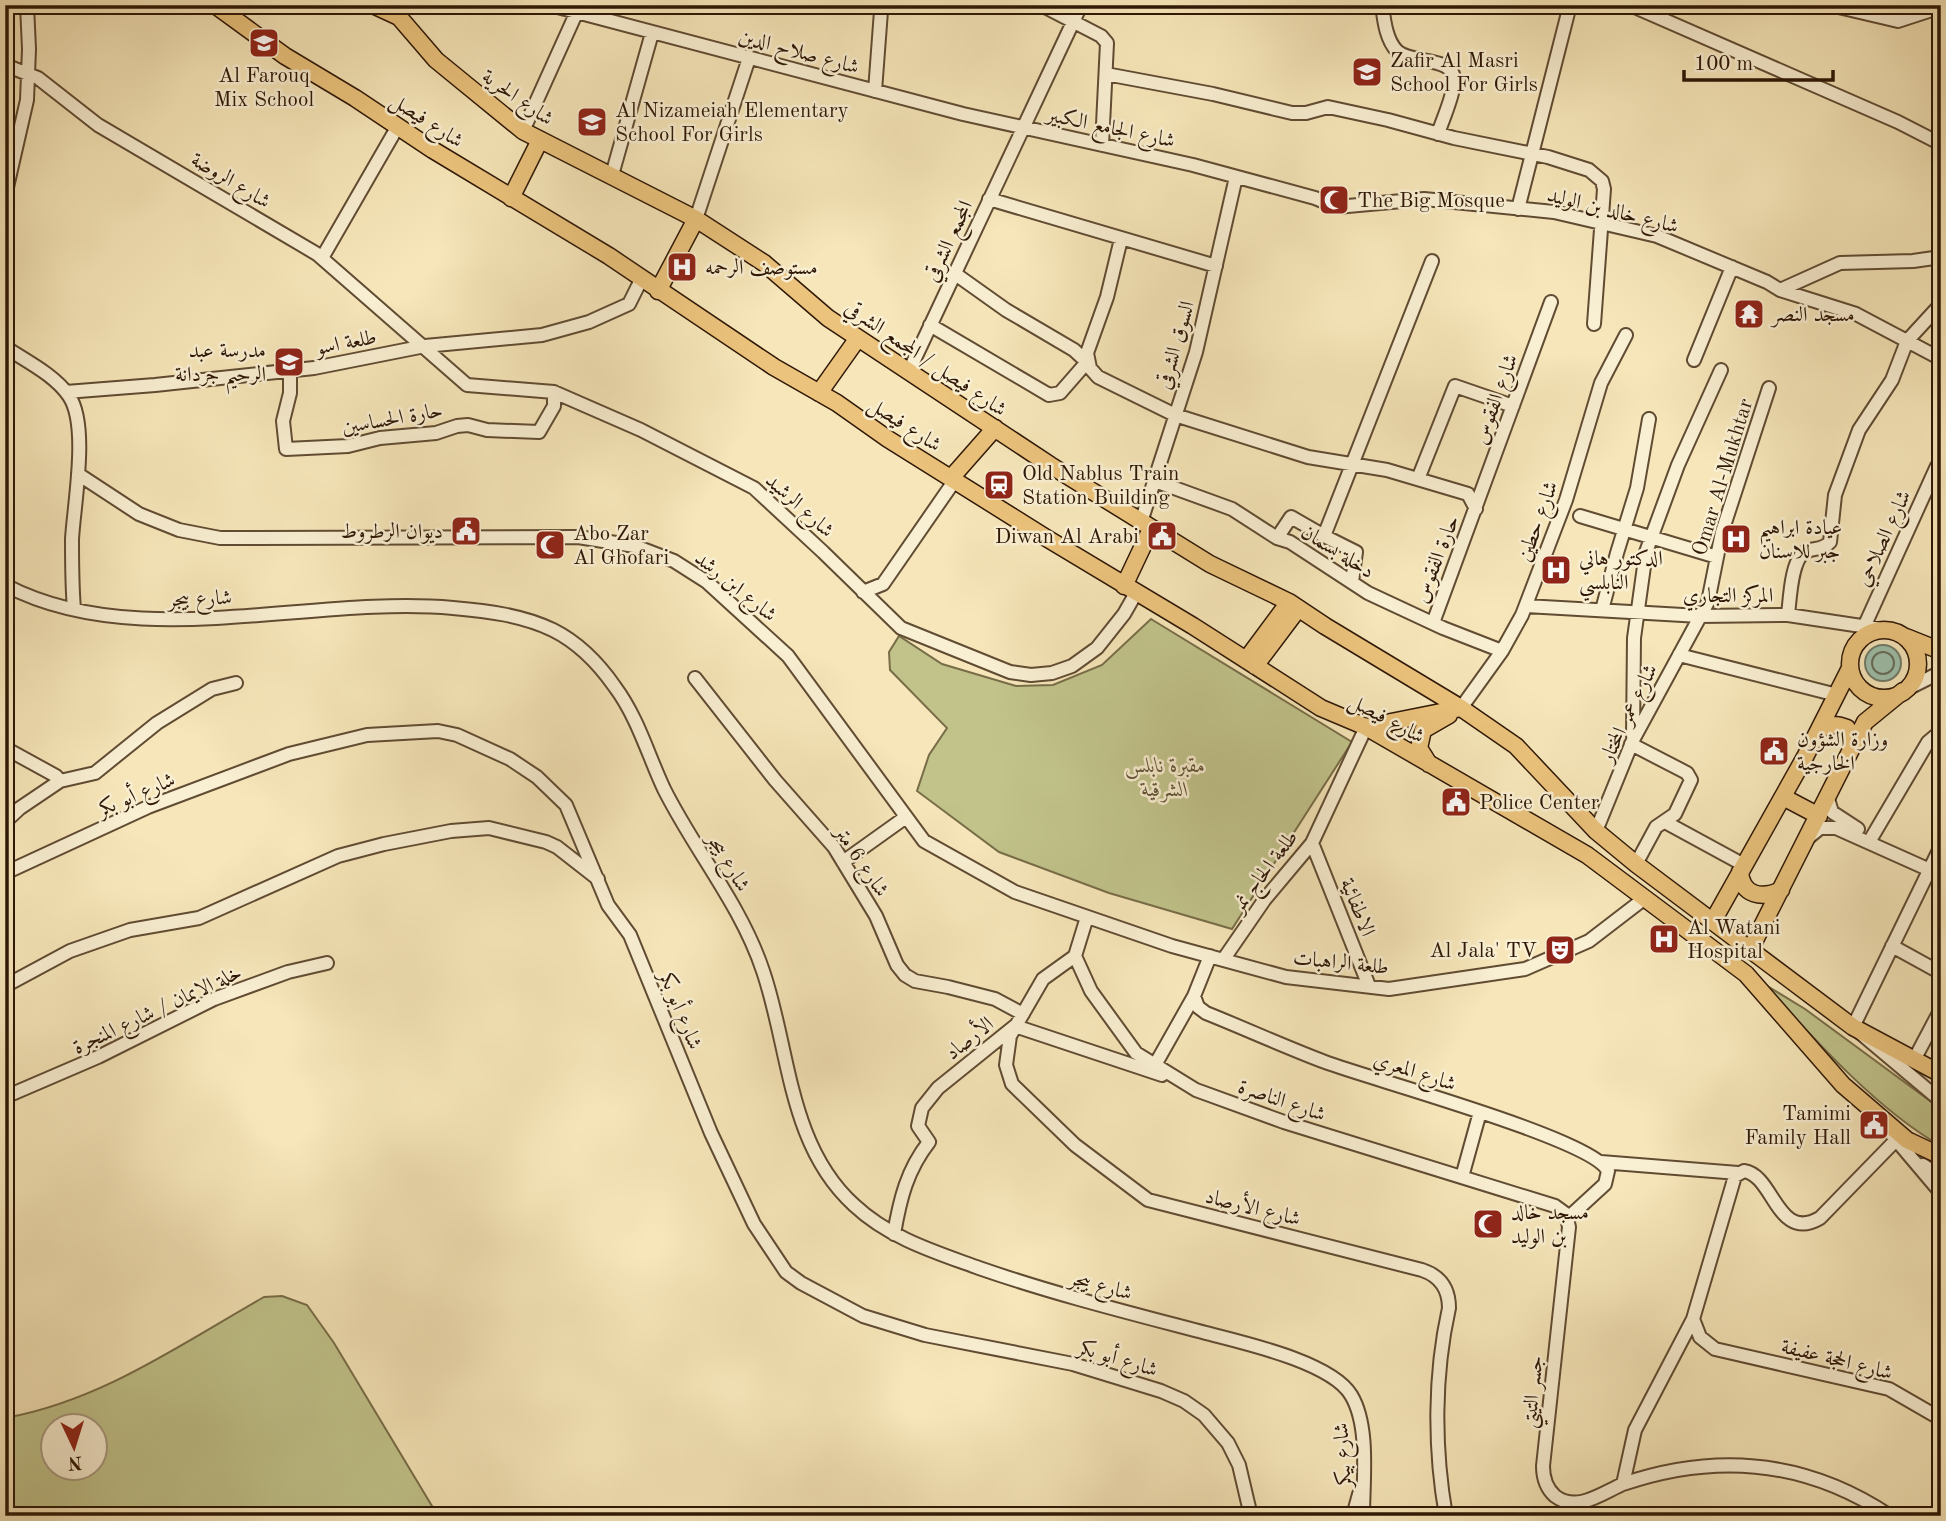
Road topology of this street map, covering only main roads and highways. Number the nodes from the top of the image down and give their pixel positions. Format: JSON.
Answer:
{"nodes":[{"id":1,"x":215,"y":5,"type":"edge"},
{"id":2,"x":373,"y":5,"type":"edge"},
{"id":3,"x":540,"y":140,"type":"junction"},
{"id":4,"x":510,"y":198,"type":"junction"},
{"id":5,"x":696,"y":219,"type":"junction"},
{"id":6,"x":658,"y":291,"type":"junction"},
{"id":7,"x":858,"y":338,"type":"junction"},
{"id":8,"x":819,"y":393,"type":"junction"},
{"id":9,"x":998,"y":431,"type":"junction"},
{"id":10,"x":956,"y":481,"type":"junction"},
{"id":11,"x":1146,"y":525,"type":"junction"},
{"id":12,"x":1130,"y":590,"type":"junction"},
{"id":13,"x":1294,"y":605,"type":"junction"},
{"id":14,"x":1893,"y":632,"type":"junction"},
{"id":15,"x":1941,"y":651,"type":"edge"},
{"id":16,"x":1250,"y":663,"type":"junction"},
{"id":17,"x":1850,"y":668,"type":"junction"},
{"id":18,"x":1903,"y":691,"type":"junction"},
{"id":19,"x":1461,"y":708,"type":"junction"},
{"id":20,"x":1366,"y":727,"type":"junction"},
{"id":21,"x":1820,"y":729,"type":"junction"},
{"id":22,"x":1855,"y":744,"type":"junction"},
{"id":23,"x":1429,"y":764,"type":"junction"},
{"id":24,"x":1783,"y":797,"type":"junction"},
{"id":25,"x":1819,"y":816,"type":"junction"},
{"id":26,"x":1742,"y":869,"type":"junction"},
{"id":27,"x":1781,"y":890,"type":"junction"},
{"id":28,"x":1713,"y":921,"type":"junction"},
{"id":29,"x":1751,"y":948,"type":"junction"},
{"id":30,"x":1941,"y":1074,"type":"edge"},
{"id":31,"x":1941,"y":1156,"type":"edge"}],
"edges":[{"from":1,"to":4,"type":"main road","name":"شارع فيصل"},
{"from":2,"to":3,"type":"main road","name":"شارع الحرية"},
{"from":3,"to":4,"type":"main road"},
{"from":3,"to":5,"type":"main road","name":"شارع الحرية"},
{"from":4,"to":6,"type":"main road","name":"شارع فيصل"},
{"from":5,"to":6,"type":"main road"},
{"from":5,"to":7,"type":"main road","name":"شارع فيصل / المجمع الشرقي"},
{"from":6,"to":8,"type":"main road","name":"شارع فيصل"},
{"from":7,"to":8,"type":"main road"},
{"from":7,"to":9,"type":"main road","name":"شارع فيصل / المجمع الشرقي"},
{"from":8,"to":10,"type":"main road","name":"شارع فيصل"},
{"from":9,"to":10,"type":"main road"},
{"from":9,"to":11,"type":"main road","name":"شارع فيصل / المجمع الشرقي"},
{"from":10,"to":12,"type":"main road","name":"شارع فيصل"},
{"from":11,"to":12,"type":"main road"},
{"from":11,"to":13,"type":"main road","name":"شارع فيصل / المجمع الشرقي"},
{"from":12,"to":16,"type":"main road","name":"شارع فيصل"},
{"from":13,"to":16,"type":"main road"},
{"from":13,"to":19,"type":"main road","name":"شارع فيصل / المجمع الشرقي"},
{"from":14,"to":15,"type":"main road"},
{"from":14,"to":17,"type":"main road"},
{"from":14,"to":18,"type":"main road"},
{"from":16,"to":20,"type":"main road","name":"شارع فيصل"},
{"from":17,"to":18,"type":"main road"},
{"from":17,"to":21,"type":"main road"},
{"from":18,"to":22,"type":"main road"},
{"from":19,"to":20,"type":"main road"},
{"from":19,"to":23,"type":"main road"},
{"from":19,"to":28,"type":"main road","name":"شارع فيصل / المجمع الشرقي"},
{"from":20,"to":23,"type":"main road","name":"شارع فيصل"},
{"from":21,"to":22,"type":"main road"},
{"from":21,"to":24,"type":"main road"},
{"from":22,"to":25,"type":"main road"},
{"from":23,"to":31,"type":"main road","name":"شارع فيصل"},
{"from":24,"to":25,"type":"main road"},
{"from":24,"to":26,"type":"main road"},
{"from":25,"to":27,"type":"main road"},
{"from":26,"to":27,"type":"main road"},
{"from":26,"to":28,"type":"main road"},
{"from":27,"to":29,"type":"main road"},
{"from":28,"to":29,"type":"main road","name":"شارع فيصل / المجمع الشرقي"},
{"from":29,"to":30,"type":"main road","name":"شارع فيصل / المجمع الشرقي"}]}
